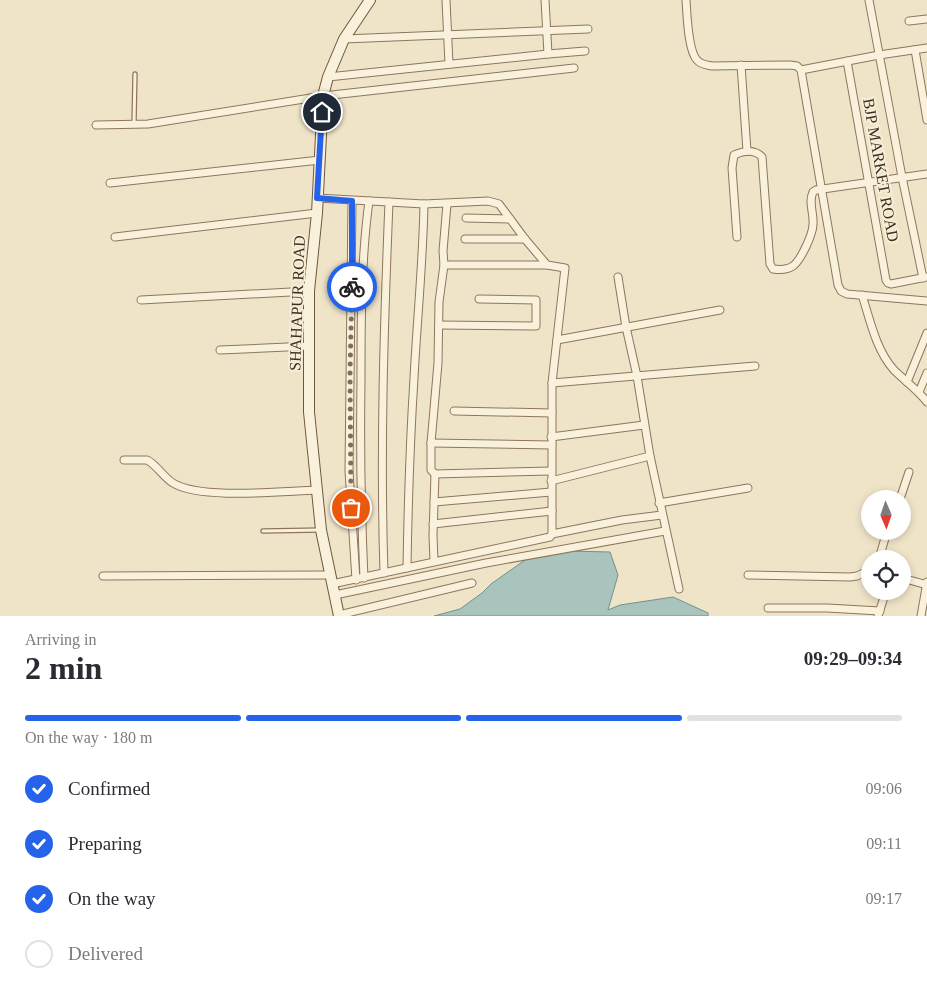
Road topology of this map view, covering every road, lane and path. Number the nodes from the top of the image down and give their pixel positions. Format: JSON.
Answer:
{"nodes":[{"id":1,"x":370,"y":0,"type":"edge"},
{"id":2,"x":446,"y":0,"type":"edge"},
{"id":3,"x":545,"y":0,"type":"edge"},
{"id":4,"x":686,"y":0,"type":"edge"},
{"id":5,"x":869,"y":0,"type":"edge"},
{"id":6,"x":927,"y":19,"type":"edge"},
{"id":7,"x":909,"y":22,"type":"dead end"},
{"id":8,"x":588,"y":28,"type":"dead end"},
{"id":9,"x":546,"y":30,"type":"junction"},
{"id":10,"x":448,"y":33,"type":"junction"},
{"id":11,"x":344,"y":39,"type":"junction"},
{"id":12,"x":927,"y":48,"type":"edge"},
{"id":13,"x":915,"y":50,"type":"junction"},
{"id":14,"x":585,"y":51,"type":"dead end"},
{"id":15,"x":548,"y":54,"type":"junction"},
{"id":16,"x":878,"y":55,"type":"junction"},
{"id":17,"x":847,"y":61,"type":"junction"},
{"id":18,"x":449,"y":64,"type":"junction"},
{"id":19,"x":741,"y":65,"type":"junction"},
{"id":20,"x":574,"y":68,"type":"dead end"},
{"id":21,"x":801,"y":70,"type":"junction"},
{"id":22,"x":135,"y":74,"type":"dead end"},
{"id":23,"x":328,"y":77,"type":"junction"},
{"id":24,"x":323,"y":96,"type":"junction"},
{"id":25,"x":927,"y":120,"type":"edge"},
{"id":26,"x":96,"y":125,"type":"dead end"},
{"id":27,"x":134,"y":126,"type":"junction"},
{"id":28,"x":747,"y":151,"type":"junction"},
{"id":29,"x":320,"y":160,"type":"junction"},
{"id":30,"x":927,"y":174,"type":"edge"},
{"id":31,"x":902,"y":177,"type":"junction"},
{"id":32,"x":110,"y":183,"type":"dead end"},
{"id":33,"x":869,"y":183,"type":"junction"},
{"id":34,"x":821,"y":190,"type":"junction"},
{"id":35,"x":317,"y":198,"type":"junction"},
{"id":36,"x":352,"y":201,"type":"junction"},
{"id":37,"x":369,"y":201,"type":"junction"},
{"id":38,"x":389,"y":202,"type":"junction"},
{"id":39,"x":424,"y":204,"type":"junction"},
{"id":40,"x":447,"y":204,"type":"junction"},
{"id":41,"x":317,"y":213,"type":"junction"},
{"id":42,"x":466,"y":218,"type":"dead end"},
{"id":43,"x":510,"y":218,"type":"junction"},
{"id":44,"x":115,"y":237,"type":"dead end"},
{"id":45,"x":737,"y":237,"type":"dead end"},
{"id":46,"x":465,"y":239,"type":"dead end"},
{"id":47,"x":525,"y":239,"type":"junction"},
{"id":48,"x":444,"y":264,"type":"junction"},
{"id":49,"x":547,"y":265,"type":"junction"},
{"id":50,"x":618,"y":277,"type":"dead end"},
{"id":51,"x":925,"y":277,"type":"edge"},
{"id":52,"x":309,"y":291,"type":"junction"},
{"id":53,"x":862,"y":295,"type":"junction"},
{"id":54,"x":479,"y":298,"type":"dead end"},
{"id":55,"x":140,"y":300,"type":"dead end"},
{"id":56,"x":927,"y":301,"type":"edge"},
{"id":57,"x":720,"y":310,"type":"dead end"},
{"id":58,"x":439,"y":325,"type":"junction"},
{"id":59,"x":626,"y":327,"type":"junction"},
{"id":60,"x":927,"y":334,"type":"edge"},
{"id":61,"x":557,"y":340,"type":"junction"},
{"id":62,"x":309,"y":346,"type":"junction"},
{"id":63,"x":220,"y":350,"type":"dead end"},
{"id":64,"x":755,"y":366,"type":"dead end"},
{"id":65,"x":927,"y":373,"type":"edge"},
{"id":66,"x":637,"y":376,"type":"junction"},
{"id":67,"x":907,"y":382,"type":"junction"},
{"id":68,"x":552,"y":383,"type":"junction"},
{"id":69,"x":919,"y":392,"type":"junction"},
{"id":70,"x":927,"y":402,"type":"edge"},
{"id":71,"x":454,"y":412,"type":"dead end"},
{"id":72,"x":552,"y":413,"type":"junction"},
{"id":73,"x":644,"y":425,"type":"junction"},
{"id":74,"x":552,"y":441,"type":"junction"},
{"id":75,"x":431,"y":443,"type":"junction"},
{"id":76,"x":650,"y":456,"type":"junction"},
{"id":77,"x":124,"y":460,"type":"dead end"},
{"id":78,"x":551,"y":471,"type":"junction"},
{"id":79,"x":909,"y":472,"type":"dead end"},
{"id":80,"x":435,"y":474,"type":"junction"},
{"id":81,"x":551,"y":481,"type":"junction"},
{"id":82,"x":748,"y":488,"type":"dead end"},
{"id":83,"x":317,"y":490,"type":"junction"},
{"id":84,"x":903,"y":490,"type":"edge"},
{"id":85,"x":551,"y":492,"type":"junction"},
{"id":86,"x":434,"y":502,"type":"junction"},
{"id":87,"x":659,"y":503,"type":"junction"},
{"id":88,"x":552,"y":511,"type":"junction"},
{"id":89,"x":662,"y":514,"type":"junction"},
{"id":90,"x":433,"y":524,"type":"junction"},
{"id":91,"x":321,"y":530,"type":"junction"},
{"id":92,"x":263,"y":531,"type":"dead end"},
{"id":93,"x":665,"y":531,"type":"junction"},
{"id":94,"x":552,"y":534,"type":"junction"},
{"id":95,"x":434,"y":561,"type":"junction"},
{"id":96,"x":407,"y":568,"type":"junction"},
{"id":97,"x":384,"y":572,"type":"junction"},
{"id":98,"x":861,"y":574,"type":"edge"},
{"id":99,"x":748,"y":575,"type":"dead end"},
{"id":100,"x":103,"y":576,"type":"dead end"},
{"id":101,"x":364,"y":578,"type":"junction"},
{"id":102,"x":331,"y":579,"type":"junction"},
{"id":103,"x":356,"y":580,"type":"junction"},
{"id":104,"x":911,"y":580,"type":"edge"},
{"id":105,"x":472,"y":583,"type":"dead end"},
{"id":106,"x":927,"y":584,"type":"edge"},
{"id":107,"x":679,"y":589,"type":"dead end"},
{"id":108,"x":335,"y":595,"type":"junction"},
{"id":109,"x":883,"y":600,"type":"edge"},
{"id":110,"x":768,"y":608,"type":"dead end"},
{"id":111,"x":879,"y":613,"type":"edge"},
{"id":112,"x":339,"y":615,"type":"edge"},
{"id":113,"x":921,"y":616,"type":"edge"}],
"edges":[{"from":1,"to":11,"type":"main road","name":"SHAHAPUR ROAD"},
{"from":2,"to":10,"type":"street"},
{"from":3,"to":9,"type":"street"},
{"from":4,"to":19,"type":"street"},
{"from":5,"to":16,"type":"street"},
{"from":6,"to":7,"type":"street"},
{"from":8,"to":9,"type":"street"},
{"from":9,"to":10,"type":"street"},
{"from":9,"to":15,"type":"street"},
{"from":10,"to":11,"type":"street"},
{"from":10,"to":18,"type":"street"},
{"from":11,"to":23,"type":"main road","name":"SHAHAPUR ROAD"},
{"from":12,"to":13,"type":"street"},
{"from":13,"to":16,"type":"street"},
{"from":13,"to":25,"type":"street"},
{"from":14,"to":15,"type":"street"},
{"from":15,"to":18,"type":"street"},
{"from":16,"to":17,"type":"street"},
{"from":16,"to":31,"type":"street"},
{"from":17,"to":21,"type":"street"},
{"from":17,"to":33,"type":"street","name":"BJP MARKET ROAD"},
{"from":18,"to":23,"type":"street"},
{"from":19,"to":21,"type":"street"},
{"from":19,"to":28,"type":"street"},
{"from":20,"to":24,"type":"street"},
{"from":21,"to":34,"type":"street"},
{"from":22,"to":27,"type":"lane"},
{"from":23,"to":24,"type":"main road","name":"SHAHAPUR ROAD"},
{"from":24,"to":27,"type":"street"},
{"from":24,"to":29,"type":"main road","name":"SHAHAPUR ROAD"},
{"from":26,"to":27,"type":"street"},
{"from":28,"to":34,"type":"street"},
{"from":28,"to":45,"type":"street"},
{"from":29,"to":32,"type":"street"},
{"from":29,"to":35,"type":"main road","name":"SHAHAPUR ROAD"},
{"from":30,"to":31,"type":"street"},
{"from":31,"to":33,"type":"street"},
{"from":31,"to":51,"type":"street"},
{"from":33,"to":34,"type":"street"},
{"from":33,"to":51,"type":"street","name":"BJP MARKET ROAD"},
{"from":34,"to":53,"type":"street"},
{"from":35,"to":36,"type":"street"},
{"from":35,"to":41,"type":"main road","name":"SHAHAPUR ROAD"},
{"from":36,"to":37,"type":"street"},
{"from":36,"to":103,"type":"street"},
{"from":37,"to":38,"type":"street"},
{"from":37,"to":101,"type":"street"},
{"from":38,"to":39,"type":"street"},
{"from":38,"to":97,"type":"street"},
{"from":39,"to":40,"type":"street"},
{"from":39,"to":96,"type":"street"},
{"from":40,"to":43,"type":"street"},
{"from":40,"to":48,"type":"street"},
{"from":41,"to":44,"type":"street"},
{"from":41,"to":52,"type":"main road","name":"SHAHAPUR ROAD"},
{"from":42,"to":43,"type":"street"},
{"from":43,"to":47,"type":"street"},
{"from":46,"to":47,"type":"street"},
{"from":47,"to":49,"type":"street"},
{"from":48,"to":49,"type":"street"},
{"from":48,"to":58,"type":"street"},
{"from":49,"to":61,"type":"street"},
{"from":50,"to":59,"type":"street"},
{"from":52,"to":55,"type":"street"},
{"from":52,"to":62,"type":"main road","name":"SHAHAPUR ROAD"},
{"from":53,"to":56,"type":"street"},
{"from":53,"to":67,"type":"street"},
{"from":54,"to":58,"type":"street"},
{"from":57,"to":59,"type":"street"},
{"from":58,"to":75,"type":"street"},
{"from":59,"to":61,"type":"street"},
{"from":59,"to":66,"type":"street"},
{"from":60,"to":67,"type":"street"},
{"from":61,"to":68,"type":"street"},
{"from":62,"to":63,"type":"street"},
{"from":62,"to":83,"type":"main road","name":"SHAHAPUR ROAD"},
{"from":64,"to":66,"type":"street"},
{"from":65,"to":69,"type":"street"},
{"from":66,"to":68,"type":"street"},
{"from":66,"to":73,"type":"street"},
{"from":67,"to":69,"type":"street"},
{"from":68,"to":72,"type":"street"},
{"from":69,"to":70,"type":"street"},
{"from":71,"to":72,"type":"street"},
{"from":72,"to":74,"type":"street"},
{"from":73,"to":74,"type":"street"},
{"from":73,"to":76,"type":"street"},
{"from":74,"to":75,"type":"street"},
{"from":74,"to":78,"type":"street"},
{"from":75,"to":80,"type":"street"},
{"from":76,"to":81,"type":"street"},
{"from":76,"to":87,"type":"street"},
{"from":77,"to":83,"type":"street"},
{"from":78,"to":80,"type":"street"},
{"from":78,"to":81,"type":"street"},
{"from":79,"to":84,"type":"street"},
{"from":80,"to":86,"type":"street"},
{"from":81,"to":85,"type":"street"},
{"from":82,"to":87,"type":"street"},
{"from":83,"to":91,"type":"main road","name":"SHAHAPUR ROAD"},
{"from":85,"to":86,"type":"street"},
{"from":85,"to":88,"type":"street"},
{"from":86,"to":90,"type":"street"},
{"from":87,"to":89,"type":"street"},
{"from":88,"to":90,"type":"street"},
{"from":88,"to":94,"type":"street"},
{"from":89,"to":93,"type":"street"},
{"from":89,"to":94,"type":"street"},
{"from":90,"to":95,"type":"street"},
{"from":91,"to":92,"type":"lane"},
{"from":91,"to":102,"type":"main road","name":"SHAHAPUR ROAD"},
{"from":93,"to":107,"type":"street"},
{"from":93,"to":108,"type":"street"},
{"from":94,"to":95,"type":"street"},
{"from":95,"to":96,"type":"street"},
{"from":96,"to":97,"type":"street"},
{"from":97,"to":101,"type":"street"},
{"from":98,"to":99,"type":"street"},
{"from":100,"to":102,"type":"street"},
{"from":101,"to":103,"type":"street"},
{"from":102,"to":103,"type":"street"},
{"from":102,"to":108,"type":"main road","name":"SHAHAPUR ROAD"},
{"from":104,"to":106,"type":"street"},
{"from":105,"to":112,"type":"street"},
{"from":106,"to":113,"type":"street"},
{"from":108,"to":112,"type":"main road","name":"SHAHAPUR ROAD"},
{"from":109,"to":111,"type":"street"},
{"from":110,"to":111,"type":"street"}]}
